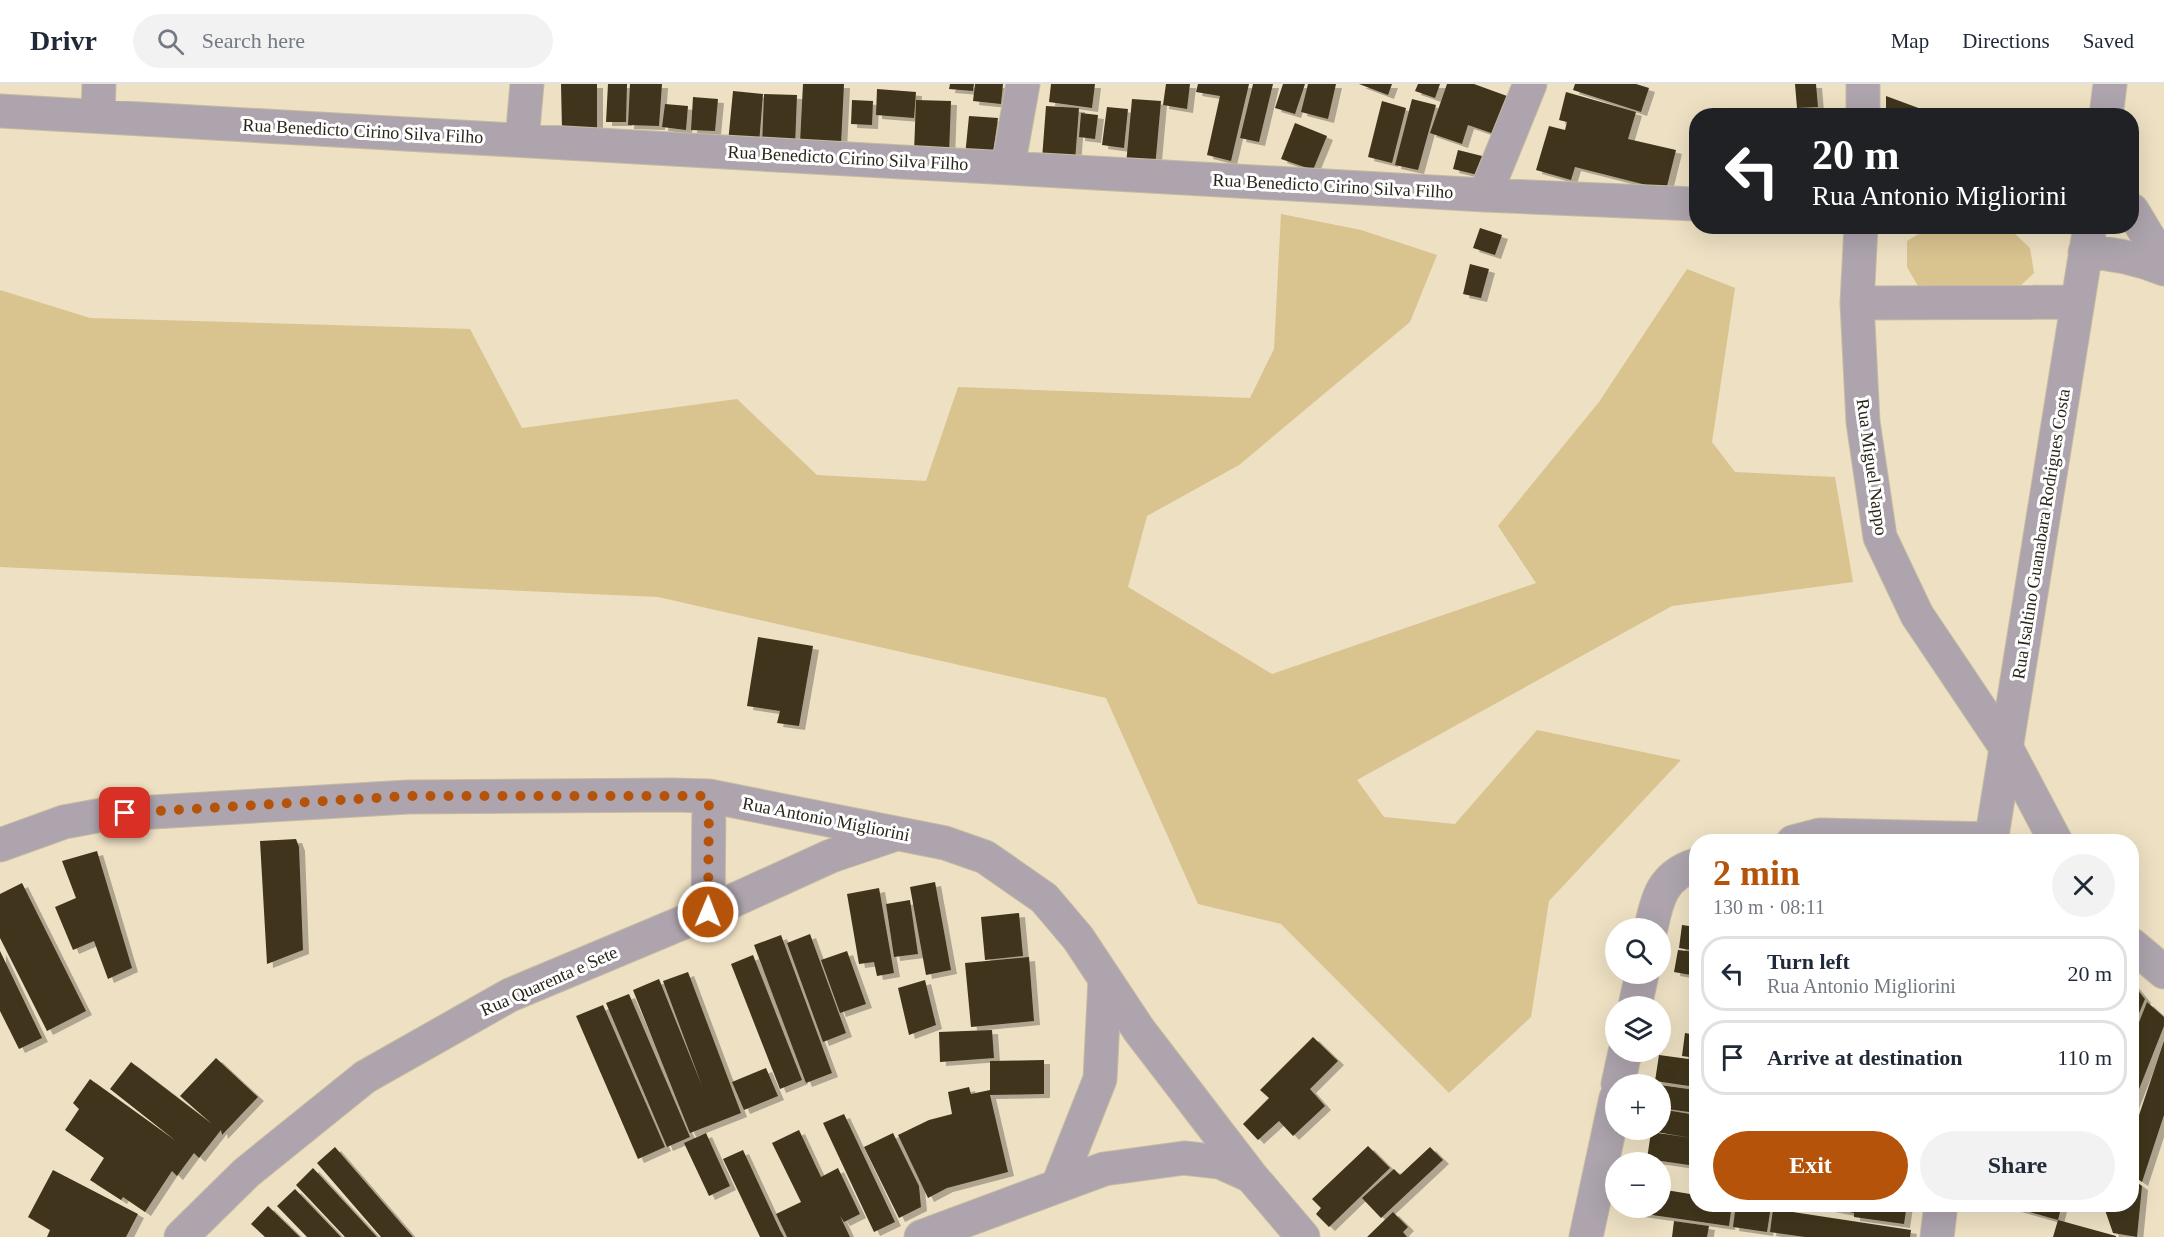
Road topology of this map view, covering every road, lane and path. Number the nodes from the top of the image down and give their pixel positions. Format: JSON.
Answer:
{"nodes":[{"id":1,"x":99,"y":84,"type":"edge"},
{"id":2,"x":526,"y":84,"type":"edge"},
{"id":3,"x":1023,"y":84,"type":"edge"},
{"id":4,"x":1530,"y":84,"type":"edge"},
{"id":5,"x":1863,"y":84,"type":"edge"},
{"id":6,"x":2110,"y":84,"type":"edge"},
{"id":7,"x":1863,"y":108,"type":"edge"},
{"id":8,"x":2107,"y":108,"type":"edge"},
{"id":9,"x":0,"y":111,"type":"edge"},
{"id":10,"x":98,"y":116,"type":"junction"},
{"id":11,"x":522,"y":140,"type":"junction"},
{"id":12,"x":1008,"y":167,"type":"junction"},
{"id":13,"x":1485,"y":195,"type":"junction"},
{"id":14,"x":1689,"y":204,"type":"edge"},
{"id":15,"x":2139,"y":222,"type":"edge"},
{"id":16,"x":1861,"y":234,"type":"edge"},
{"id":17,"x":2087,"y":239,"type":"edge"},
{"id":18,"x":2164,"y":263,"type":"edge"},
{"id":19,"x":2164,"y":269,"type":"edge"},
{"id":20,"x":2077,"y":302,"type":"junction"},
{"id":21,"x":1857,"y":303,"type":"junction"},
{"id":22,"x":2007,"y":749,"type":"junction"},
{"id":23,"x":709,"y":796,"type":"junction"},
{"id":24,"x":899,"y":832,"type":"junction"},
{"id":25,"x":1992,"y":834,"type":"edge"},
{"id":26,"x":2052,"y":834,"type":"edge"},
{"id":27,"x":0,"y":845,"type":"edge"},
{"id":28,"x":1689,"y":868,"type":"edge"},
{"id":29,"x":708,"y":912,"type":"junction"},
{"id":30,"x":1653,"y":918,"type":"edge"},
{"id":31,"x":2139,"y":951,"type":"edge"},
{"id":32,"x":2164,"y":972,"type":"edge"},
{"id":33,"x":1105,"y":979,"type":"junction"},
{"id":34,"x":1607,"y":1140,"type":"edge"},
{"id":35,"x":1251,"y":1176,"type":"junction"},
{"id":36,"x":1058,"y":1185,"type":"junction"},
{"id":37,"x":1940,"y":1212,"type":"edge"},
{"id":38,"x":181,"y":1237,"type":"edge"},
{"id":39,"x":921,"y":1237,"type":"edge"},
{"id":40,"x":1304,"y":1237,"type":"edge"},
{"id":41,"x":1586,"y":1237,"type":"edge"},
{"id":42,"x":1937,"y":1237,"type":"edge"}],
"edges":[{"from":1,"to":10,"type":"street"},
{"from":2,"to":11,"type":"street"},
{"from":3,"to":12,"type":"street"},
{"from":4,"to":13,"type":"street"},
{"from":5,"to":7,"type":"street"},
{"from":6,"to":8,"type":"street"},
{"from":9,"to":10,"type":"street","name":"Rua Benedicto Cirino Silva Filho"},
{"from":10,"to":11,"type":"street","name":"Rua Benedicto Cirino Silva Filho"},
{"from":11,"to":12,"type":"street","name":"Rua Benedicto Cirino Silva Filho"},
{"from":12,"to":13,"type":"street","name":"Rua Benedicto Cirino Silva Filho"},
{"from":13,"to":14,"type":"street","name":"Rua Benedicto Cirino Silva Filho"},
{"from":15,"to":18,"type":"street"},
{"from":16,"to":21,"type":"street","name":"Rua Miguel Nappo"},
{"from":17,"to":19,"type":"street"},
{"from":17,"to":20,"type":"street","name":"Rua Isaltino Guanabara Rodrigues Costa"},
{"from":20,"to":21,"type":"street"},
{"from":20,"to":22,"type":"street","name":"Rua Isaltino Guanabara Rodrigues Costa"},
{"from":21,"to":22,"type":"street","name":"Rua Miguel Nappo"},
{"from":22,"to":25,"type":"street","name":"Rua Isaltino Guanabara Rodrigues Costa"},
{"from":22,"to":26,"type":"street","name":"Rua Miguel Nappo"},
{"from":23,"to":24,"type":"street","name":"Rua Antonio Migliorini"},
{"from":23,"to":27,"type":"street","name":"Rua Antonio Migliorini"},
{"from":23,"to":29,"type":"street"},
{"from":24,"to":29,"type":"street","name":"Rua Quarenta e Sete"},
{"from":24,"to":33,"type":"street","name":"Rua Antonio Migliorini"},
{"from":28,"to":30,"type":"street"},
{"from":29,"to":38,"type":"street","name":"Rua Quarenta e Sete"},
{"from":31,"to":32,"type":"street"},
{"from":33,"to":35,"type":"street","name":"Rua Antonio Migliorini"},
{"from":33,"to":36,"type":"street"},
{"from":34,"to":41,"type":"street"},
{"from":35,"to":36,"type":"street"},
{"from":35,"to":40,"type":"street","name":"Rua Antonio Migliorini"},
{"from":36,"to":39,"type":"street"},
{"from":37,"to":42,"type":"street"}]}
